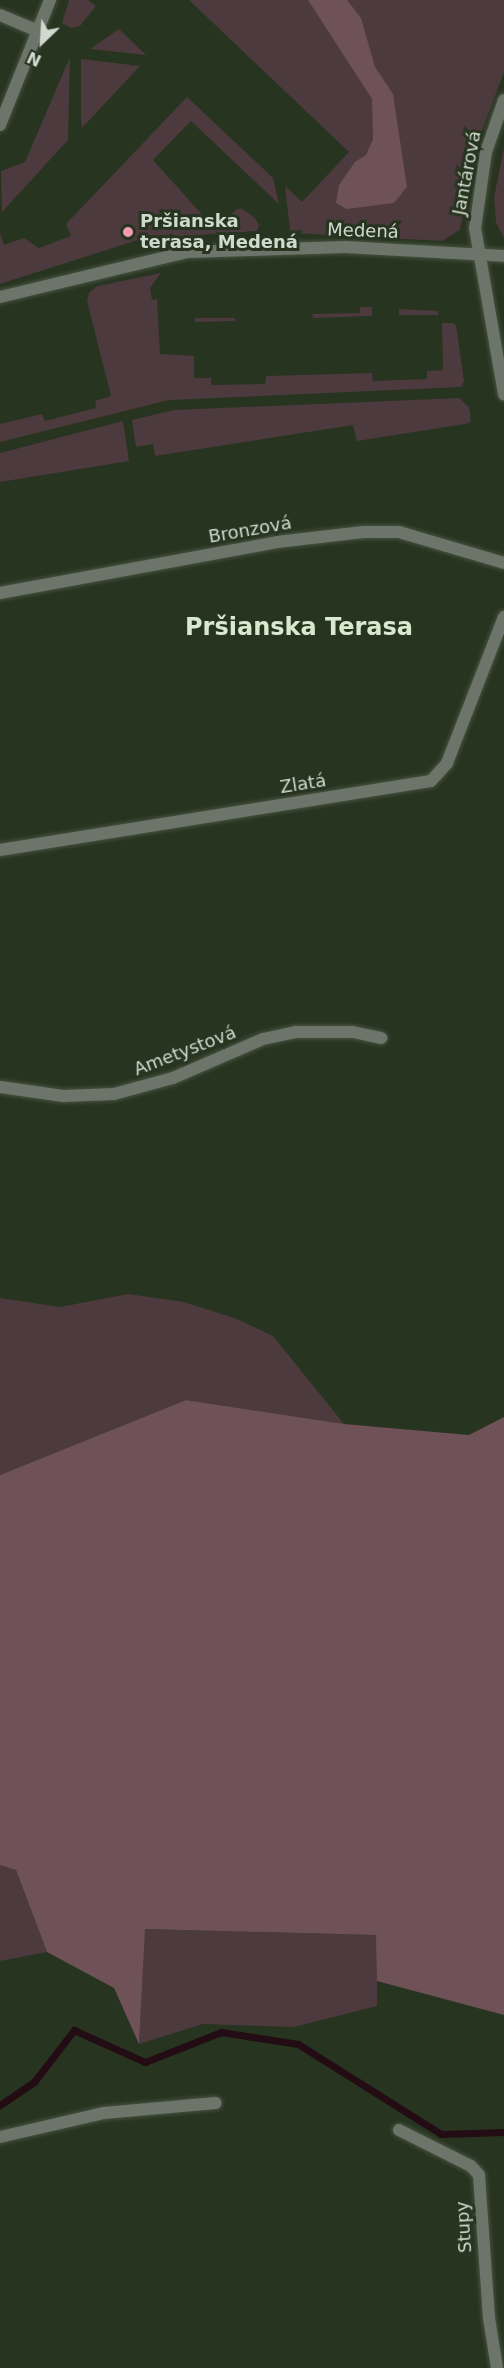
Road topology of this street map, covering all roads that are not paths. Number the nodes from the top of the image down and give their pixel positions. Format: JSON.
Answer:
{"nodes":[{"id":1,"x":50,"y":0,"type":"edge"},
{"id":2,"x":0,"y":15,"type":"edge"},
{"id":3,"x":38,"y":31,"type":"junction"},
{"id":4,"x":504,"y":100,"type":"edge"},
{"id":5,"x":0,"y":125,"type":"edge"},
{"id":6,"x":479,"y":254,"type":"junction"},
{"id":7,"x":504,"y":256,"type":"edge"},
{"id":8,"x":0,"y":297,"type":"edge"},
{"id":9,"x":504,"y":395,"type":"edge"},
{"id":10,"x":504,"y":563,"type":"edge"},
{"id":11,"x":0,"y":593,"type":"edge"},
{"id":12,"x":504,"y":617,"type":"edge"},
{"id":13,"x":0,"y":850,"type":"edge"},
{"id":14,"x":381,"y":1038,"type":"dead end"},
{"id":15,"x":0,"y":1087,"type":"edge"},
{"id":16,"x":216,"y":2103,"type":"dead end"},
{"id":17,"x":399,"y":2130,"type":"dead end"},
{"id":18,"x":0,"y":2137,"type":"edge"},
{"id":19,"x":497,"y":2368,"type":"edge"}],
"edges":[{"from":1,"to":3,"type":"street"},
{"from":2,"to":3,"type":"street"},
{"from":3,"to":5,"type":"street"},
{"from":4,"to":6,"type":"street","name":"Jantárová"},
{"from":6,"to":7,"type":"street","name":"Medená"},
{"from":6,"to":8,"type":"street","name":"Medená"},
{"from":6,"to":9,"type":"street"},
{"from":10,"to":11,"type":"street","name":"Bronzová"},
{"from":12,"to":13,"type":"street","name":"Zlatá"},
{"from":14,"to":15,"type":"street","name":"Ametystová"},
{"from":16,"to":18,"type":"street"},
{"from":17,"to":19,"type":"street","name":"Stupy"}]}
